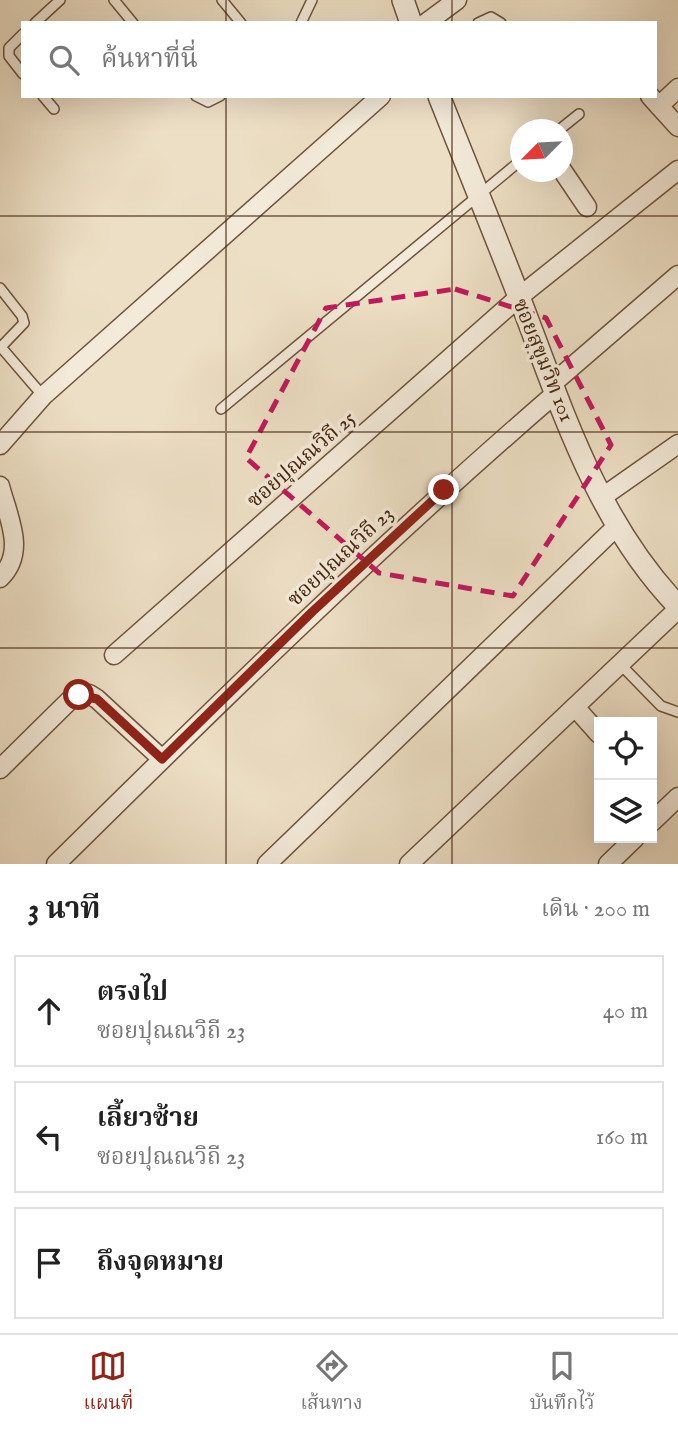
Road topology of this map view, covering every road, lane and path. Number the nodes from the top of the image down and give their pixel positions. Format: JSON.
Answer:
{"nodes":[{"id":1,"x":60,"y":0,"type":"edge"},
{"id":2,"x":114,"y":0,"type":"edge"},
{"id":3,"x":222,"y":0,"type":"edge"},
{"id":4,"x":312,"y":0,"type":"edge"},
{"id":5,"x":403,"y":0,"type":"edge"},
{"id":6,"x":457,"y":0,"type":"edge"},
{"id":7,"x":37,"y":21,"type":"edge"},
{"id":8,"x":131,"y":21,"type":"edge"},
{"id":9,"x":240,"y":21,"type":"edge"},
{"id":10,"x":302,"y":21,"type":"edge"},
{"id":11,"x":410,"y":21,"type":"edge"},
{"id":12,"x":429,"y":21,"type":"edge"},
{"id":13,"x":21,"y":36,"type":"edge"},
{"id":14,"x":21,"y":71,"type":"edge"},
{"id":15,"x":678,"y":88,"type":"edge"},
{"id":16,"x":45,"y":98,"type":"edge"},
{"id":17,"x":200,"y":98,"type":"edge"},
{"id":18,"x":216,"y":98,"type":"edge"},
{"id":19,"x":379,"y":98,"type":"edge"},
{"id":20,"x":440,"y":98,"type":"edge"},
{"id":21,"x":654,"y":101,"type":"edge"},
{"id":22,"x":54,"y":109,"type":"dead end"},
{"id":23,"x":579,"y":114,"type":"dead end"},
{"id":24,"x":573,"y":119,"type":"edge"},
{"id":25,"x":678,"y":127,"type":"edge"},
{"id":26,"x":510,"y":169,"type":"edge"},
{"id":27,"x":678,"y":170,"type":"edge"},
{"id":28,"x":570,"y":182,"type":"edge"},
{"id":29,"x":478,"y":195,"type":"junction"},
{"id":30,"x":587,"y":207,"type":"dead end"},
{"id":31,"x":678,"y":275,"type":"edge"},
{"id":32,"x":0,"y":288,"type":"edge"},
{"id":33,"x":519,"y":297,"type":"junction"},
{"id":34,"x":0,"y":347,"type":"edge"},
{"id":35,"x":554,"y":388,"type":"junction"},
{"id":36,"x":43,"y":396,"type":"junction"},
{"id":37,"x":221,"y":409,"type":"dead end"},
{"id":38,"x":678,"y":444,"type":"edge"},
{"id":39,"x":0,"y":445,"type":"edge"},
{"id":40,"x":0,"y":486,"type":"edge"},
{"id":41,"x":601,"y":498,"type":"junction"},
{"id":42,"x":615,"y":527,"type":"junction"},
{"id":43,"x":0,"y":578,"type":"edge"},
{"id":44,"x":678,"y":608,"type":"edge"},
{"id":45,"x":114,"y":654,"type":"dead end"},
{"id":46,"x":620,"y":664,"type":"junction"},
{"id":47,"x":575,"y":707,"type":"junction"},
{"id":48,"x":678,"y":712,"type":"edge"},
{"id":49,"x":594,"y":728,"type":"edge"},
{"id":50,"x":162,"y":759,"type":"junction"},
{"id":51,"x":0,"y":769,"type":"edge"},
{"id":52,"x":678,"y":797,"type":"edge"},
{"id":53,"x":657,"y":817,"type":"edge"},
{"id":54,"x":630,"y":843,"type":"edge"},
{"id":55,"x":56,"y":864,"type":"edge"},
{"id":56,"x":267,"y":864,"type":"edge"},
{"id":57,"x":409,"y":864,"type":"edge"},
{"id":58,"x":608,"y":864,"type":"edge"}],
"edges":[{"from":1,"to":7,"type":"lane"},
{"from":2,"to":8,"type":"lane"},
{"from":3,"to":9,"type":"lane"},
{"from":4,"to":10,"type":"lane"},
{"from":5,"to":11,"type":"street"},
{"from":6,"to":12,"type":"street"},
{"from":13,"to":14,"type":"lane"},
{"from":15,"to":21,"type":"street"},
{"from":16,"to":22,"type":"lane"},
{"from":17,"to":18,"type":"lane"},
{"from":19,"to":36,"type":"street"},
{"from":20,"to":29,"type":"street","name":"ซอยสุขุมวิท 101"},
{"from":21,"to":25,"type":"street"},
{"from":23,"to":24,"type":"lane"},
{"from":26,"to":29,"type":"lane"},
{"from":27,"to":33,"type":"street","name":"ซอยปุณณวิถี 25"},
{"from":28,"to":30,"type":"street"},
{"from":29,"to":33,"type":"street","name":"ซอยสุขุมวิท 101"},
{"from":29,"to":37,"type":"lane"},
{"from":31,"to":35,"type":"street","name":"ซอยปุณณวิถี 23"},
{"from":32,"to":34,"type":"lane"},
{"from":33,"to":35,"type":"street","name":"ซอยสุขุมวิท 101"},
{"from":33,"to":45,"type":"street","name":"ซอยปุณณวิถี 25"},
{"from":34,"to":36,"type":"lane"},
{"from":35,"to":41,"type":"street","name":"ซอยสุขุมวิท 101"},
{"from":35,"to":50,"type":"street","name":"ซอยปุณณวิถี 23"},
{"from":36,"to":39,"type":"street"},
{"from":38,"to":41,"type":"street"},
{"from":40,"to":43,"type":"street"},
{"from":41,"to":42,"type":"street","name":"ซอยสุขุมวิท 101"},
{"from":42,"to":44,"type":"street","name":"ซอยสุขุมวิท 101"},
{"from":42,"to":56,"type":"street"},
{"from":44,"to":46,"type":"street"},
{"from":46,"to":47,"type":"street"},
{"from":46,"to":48,"type":"lane"},
{"from":47,"to":49,"type":"street"},
{"from":47,"to":57,"type":"street"},
{"from":50,"to":51,"type":"street"},
{"from":50,"to":55,"type":"street","name":"ซอยปุณณวิถี 23"},
{"from":52,"to":53,"type":"street"},
{"from":54,"to":58,"type":"street"}]}
